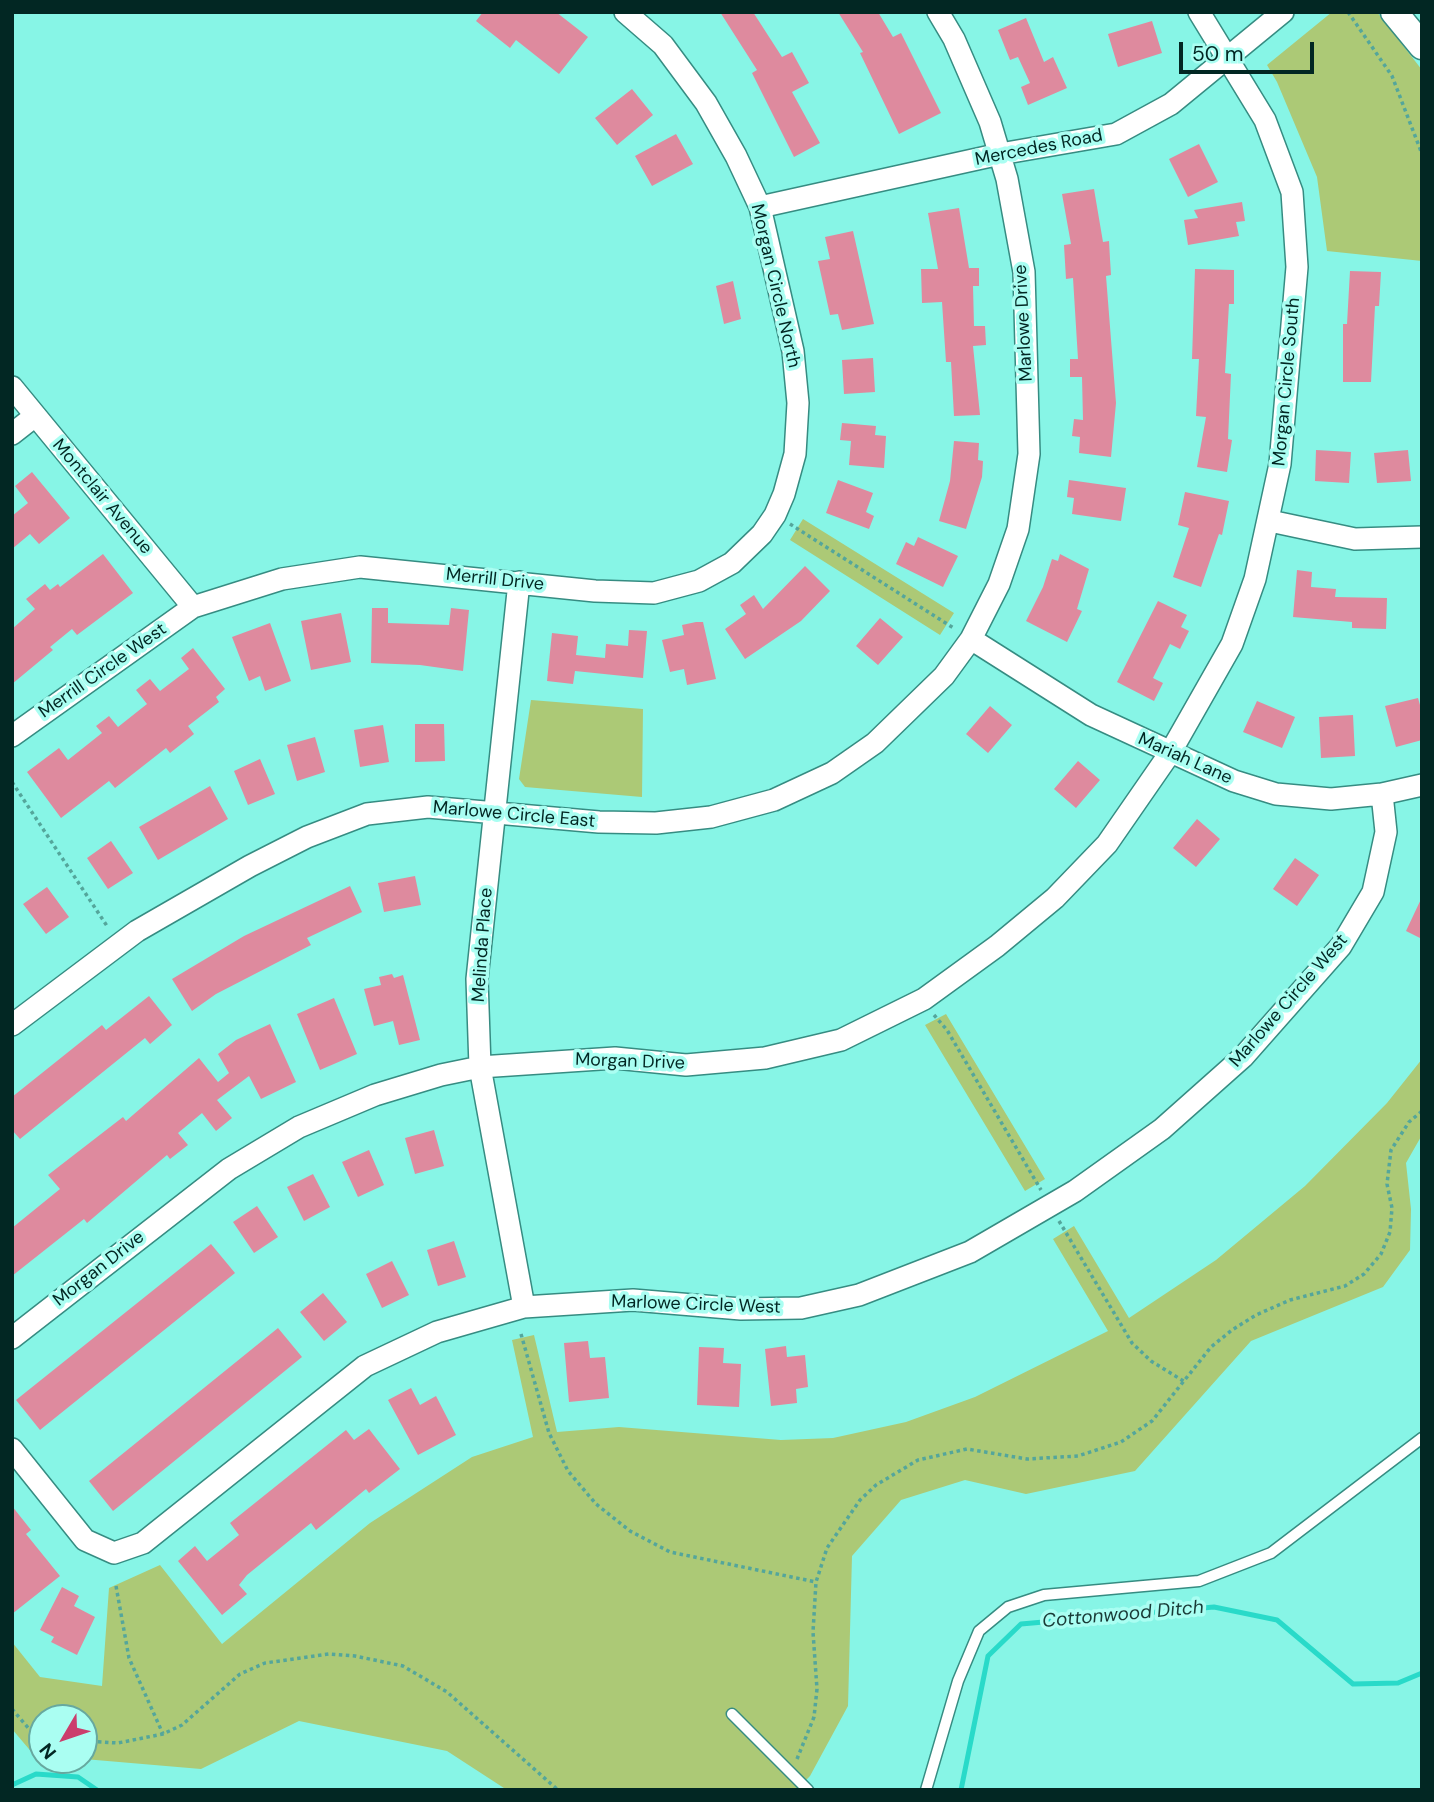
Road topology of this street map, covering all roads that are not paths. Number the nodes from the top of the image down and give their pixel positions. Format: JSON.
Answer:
{"nodes":[{"id":1,"x":625,"y":12,"type":"edge"},
{"id":2,"x":938,"y":12,"type":"edge"},
{"id":3,"x":1199,"y":12,"type":"edge"},
{"id":4,"x":1283,"y":12,"type":"edge"},
{"id":5,"x":1394,"y":12,"type":"edge"},
{"id":6,"x":1422,"y":46,"type":"edge"},
{"id":7,"x":1227,"y":58,"type":"junction"},
{"id":8,"x":1000,"y":154,"type":"junction"},
{"id":9,"x":760,"y":207,"type":"junction"},
{"id":10,"x":12,"y":387,"type":"edge"},
{"id":11,"x":35,"y":416,"type":"junction"},
{"id":12,"x":12,"y":434,"type":"edge"},
{"id":13,"x":775,"y":515,"type":"joint"},
{"id":14,"x":1270,"y":521,"type":"junction"},
{"id":15,"x":1422,"y":537,"type":"edge"},
{"id":16,"x":519,"y":582,"type":"junction"},
{"id":17,"x":193,"y":607,"type":"junction"},
{"id":18,"x":971,"y":639,"type":"junction"},
{"id":19,"x":12,"y":736,"type":"edge"},
{"id":20,"x":1170,"y":753,"type":"junction"},
{"id":21,"x":1422,"y":785,"type":"edge"},
{"id":22,"x":1382,"y":794,"type":"junction"},
{"id":23,"x":494,"y":812,"type":"junction"},
{"id":24,"x":12,"y":1025,"type":"edge"},
{"id":25,"x":480,"y":1066,"type":"junction"},
{"id":26,"x":524,"y":1307,"type":"junction"},
{"id":27,"x":12,"y":1338,"type":"edge"},
{"id":28,"x":1422,"y":1438,"type":"edge"},
{"id":29,"x":12,"y":1449,"type":"edge"},
{"id":30,"x":732,"y":1714,"type":"dead end"},
{"id":31,"x":808,"y":1790,"type":"edge"},
{"id":32,"x":926,"y":1790,"type":"edge"}],
"edges":[{"from":1,"to":9,"type":"street","name":"Morgan Circle North"},
{"from":2,"to":8,"type":"street","name":"Marlowe Drive"},
{"from":3,"to":7,"type":"street","name":"Morgan Circle South"},
{"from":4,"to":7,"type":"street","name":"Mercedes Road"},
{"from":5,"to":6,"type":"street"},
{"from":7,"to":8,"type":"street","name":"Mercedes Road"},
{"from":7,"to":14,"type":"street","name":"Morgan Circle South"},
{"from":8,"to":9,"type":"street","name":"Mercedes Road"},
{"from":8,"to":18,"type":"street","name":"Marlowe Drive"},
{"from":9,"to":13,"type":"street","name":"Morgan Circle North"},
{"from":10,"to":11,"type":"street","name":"Montclair Avenue"},
{"from":11,"to":12,"type":"street"},
{"from":11,"to":17,"type":"street","name":"Montclair Avenue"},
{"from":13,"to":16,"type":"street","name":"Merrill Drive"},
{"from":14,"to":15,"type":"street"},
{"from":14,"to":20,"type":"street","name":"Morgan Circle South"},
{"from":16,"to":17,"type":"street","name":"Merrill Drive"},
{"from":16,"to":23,"type":"street","name":"Melinda Place"},
{"from":17,"to":19,"type":"street","name":"Merrill Circle West"},
{"from":18,"to":20,"type":"street","name":"Mariah Lane"},
{"from":18,"to":23,"type":"street","name":"Marlowe Circle East"},
{"from":20,"to":22,"type":"street","name":"Mariah Lane"},
{"from":20,"to":25,"type":"street","name":"Morgan Drive"},
{"from":21,"to":22,"type":"street","name":"Mariah Lane"},
{"from":22,"to":26,"type":"street","name":"Marlowe Circle West"},
{"from":23,"to":24,"type":"street","name":"Marlowe Circle East"},
{"from":23,"to":25,"type":"street","name":"Melinda Place"},
{"from":25,"to":26,"type":"street","name":"Melinda Place"},
{"from":25,"to":27,"type":"street","name":"Morgan Drive"},
{"from":26,"to":29,"type":"street","name":"Marlowe Circle West"},
{"from":28,"to":32,"type":"lane"},
{"from":30,"to":31,"type":"lane"}]}
